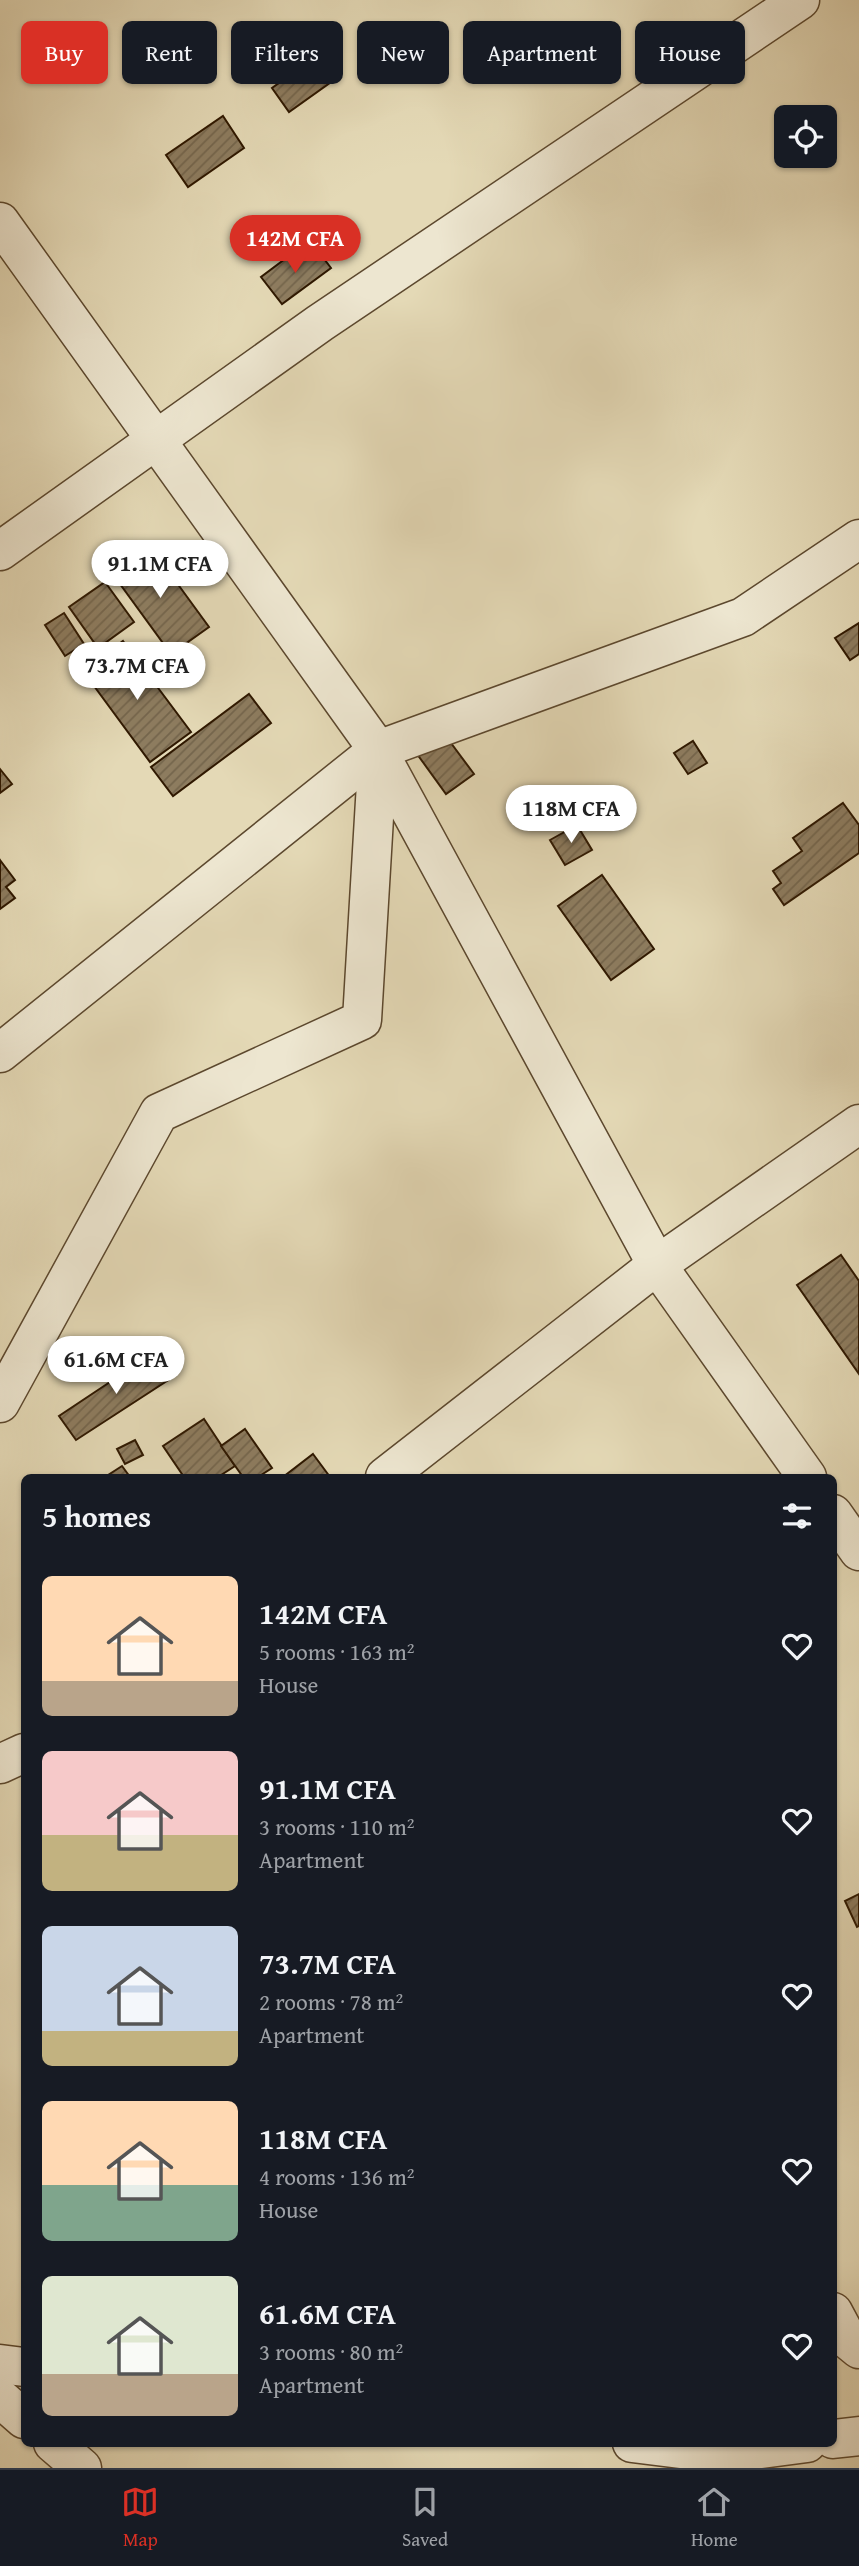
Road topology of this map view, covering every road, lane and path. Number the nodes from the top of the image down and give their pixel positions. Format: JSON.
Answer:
{"nodes":[{"id":1,"x":800,"y":0,"type":"edge"},
{"id":2,"x":0,"y":222,"type":"edge"},
{"id":3,"x":156,"y":440,"type":"junction"},
{"id":4,"x":859,"y":539,"type":"edge"},
{"id":5,"x":0,"y":551,"type":"edge"},
{"id":6,"x":378,"y":750,"type":"junction"},
{"id":7,"x":0,"y":1053,"type":"edge"},
{"id":8,"x":859,"y":1124,"type":"edge"},
{"id":9,"x":657,"y":1265,"type":"junction"},
{"id":10,"x":0,"y":1403,"type":"edge"},
{"id":11,"x":389,"y":1474,"type":"edge"},
{"id":12,"x":805,"y":1474,"type":"edge"},
{"id":13,"x":837,"y":1520,"type":"edge"},
{"id":14,"x":859,"y":1551,"type":"edge"},
{"id":15,"x":21,"y":1754,"type":"edge"},
{"id":16,"x":0,"y":1764,"type":"edge"},
{"id":17,"x":837,"y":2319,"type":"edge"},
{"id":18,"x":859,"y":2349,"type":"edge"},
{"id":19,"x":0,"y":2364,"type":"edge"},
{"id":20,"x":21,"y":2367,"type":"edge"},
{"id":21,"x":0,"y":2398,"type":"edge"},
{"id":22,"x":21,"y":2416,"type":"edge"},
{"id":23,"x":859,"y":2436,"type":"edge"},
{"id":24,"x":837,"y":2439,"type":"edge"},
{"id":25,"x":58,"y":2447,"type":"edge"},
{"id":26,"x":665,"y":2447,"type":"edge"},
{"id":27,"x":776,"y":2447,"type":"edge"},
{"id":28,"x":82,"y":2468,"type":"edge"}],
"edges":[{"from":1,"to":3,"type":"street"},
{"from":2,"to":3,"type":"street"},
{"from":3,"to":5,"type":"street"},
{"from":3,"to":6,"type":"street"},
{"from":4,"to":6,"type":"street"},
{"from":6,"to":7,"type":"street"},
{"from":6,"to":9,"type":"street"},
{"from":6,"to":10,"type":"street"},
{"from":8,"to":9,"type":"street"},
{"from":9,"to":11,"type":"street"},
{"from":9,"to":12,"type":"street"},
{"from":13,"to":14,"type":"street"},
{"from":15,"to":16,"type":"street"},
{"from":17,"to":18,"type":"street"},
{"from":19,"to":20,"type":"street"},
{"from":21,"to":22,"type":"street"},
{"from":23,"to":24,"type":"street"},
{"from":25,"to":28,"type":"street"},
{"from":26,"to":27,"type":"street"}]}
